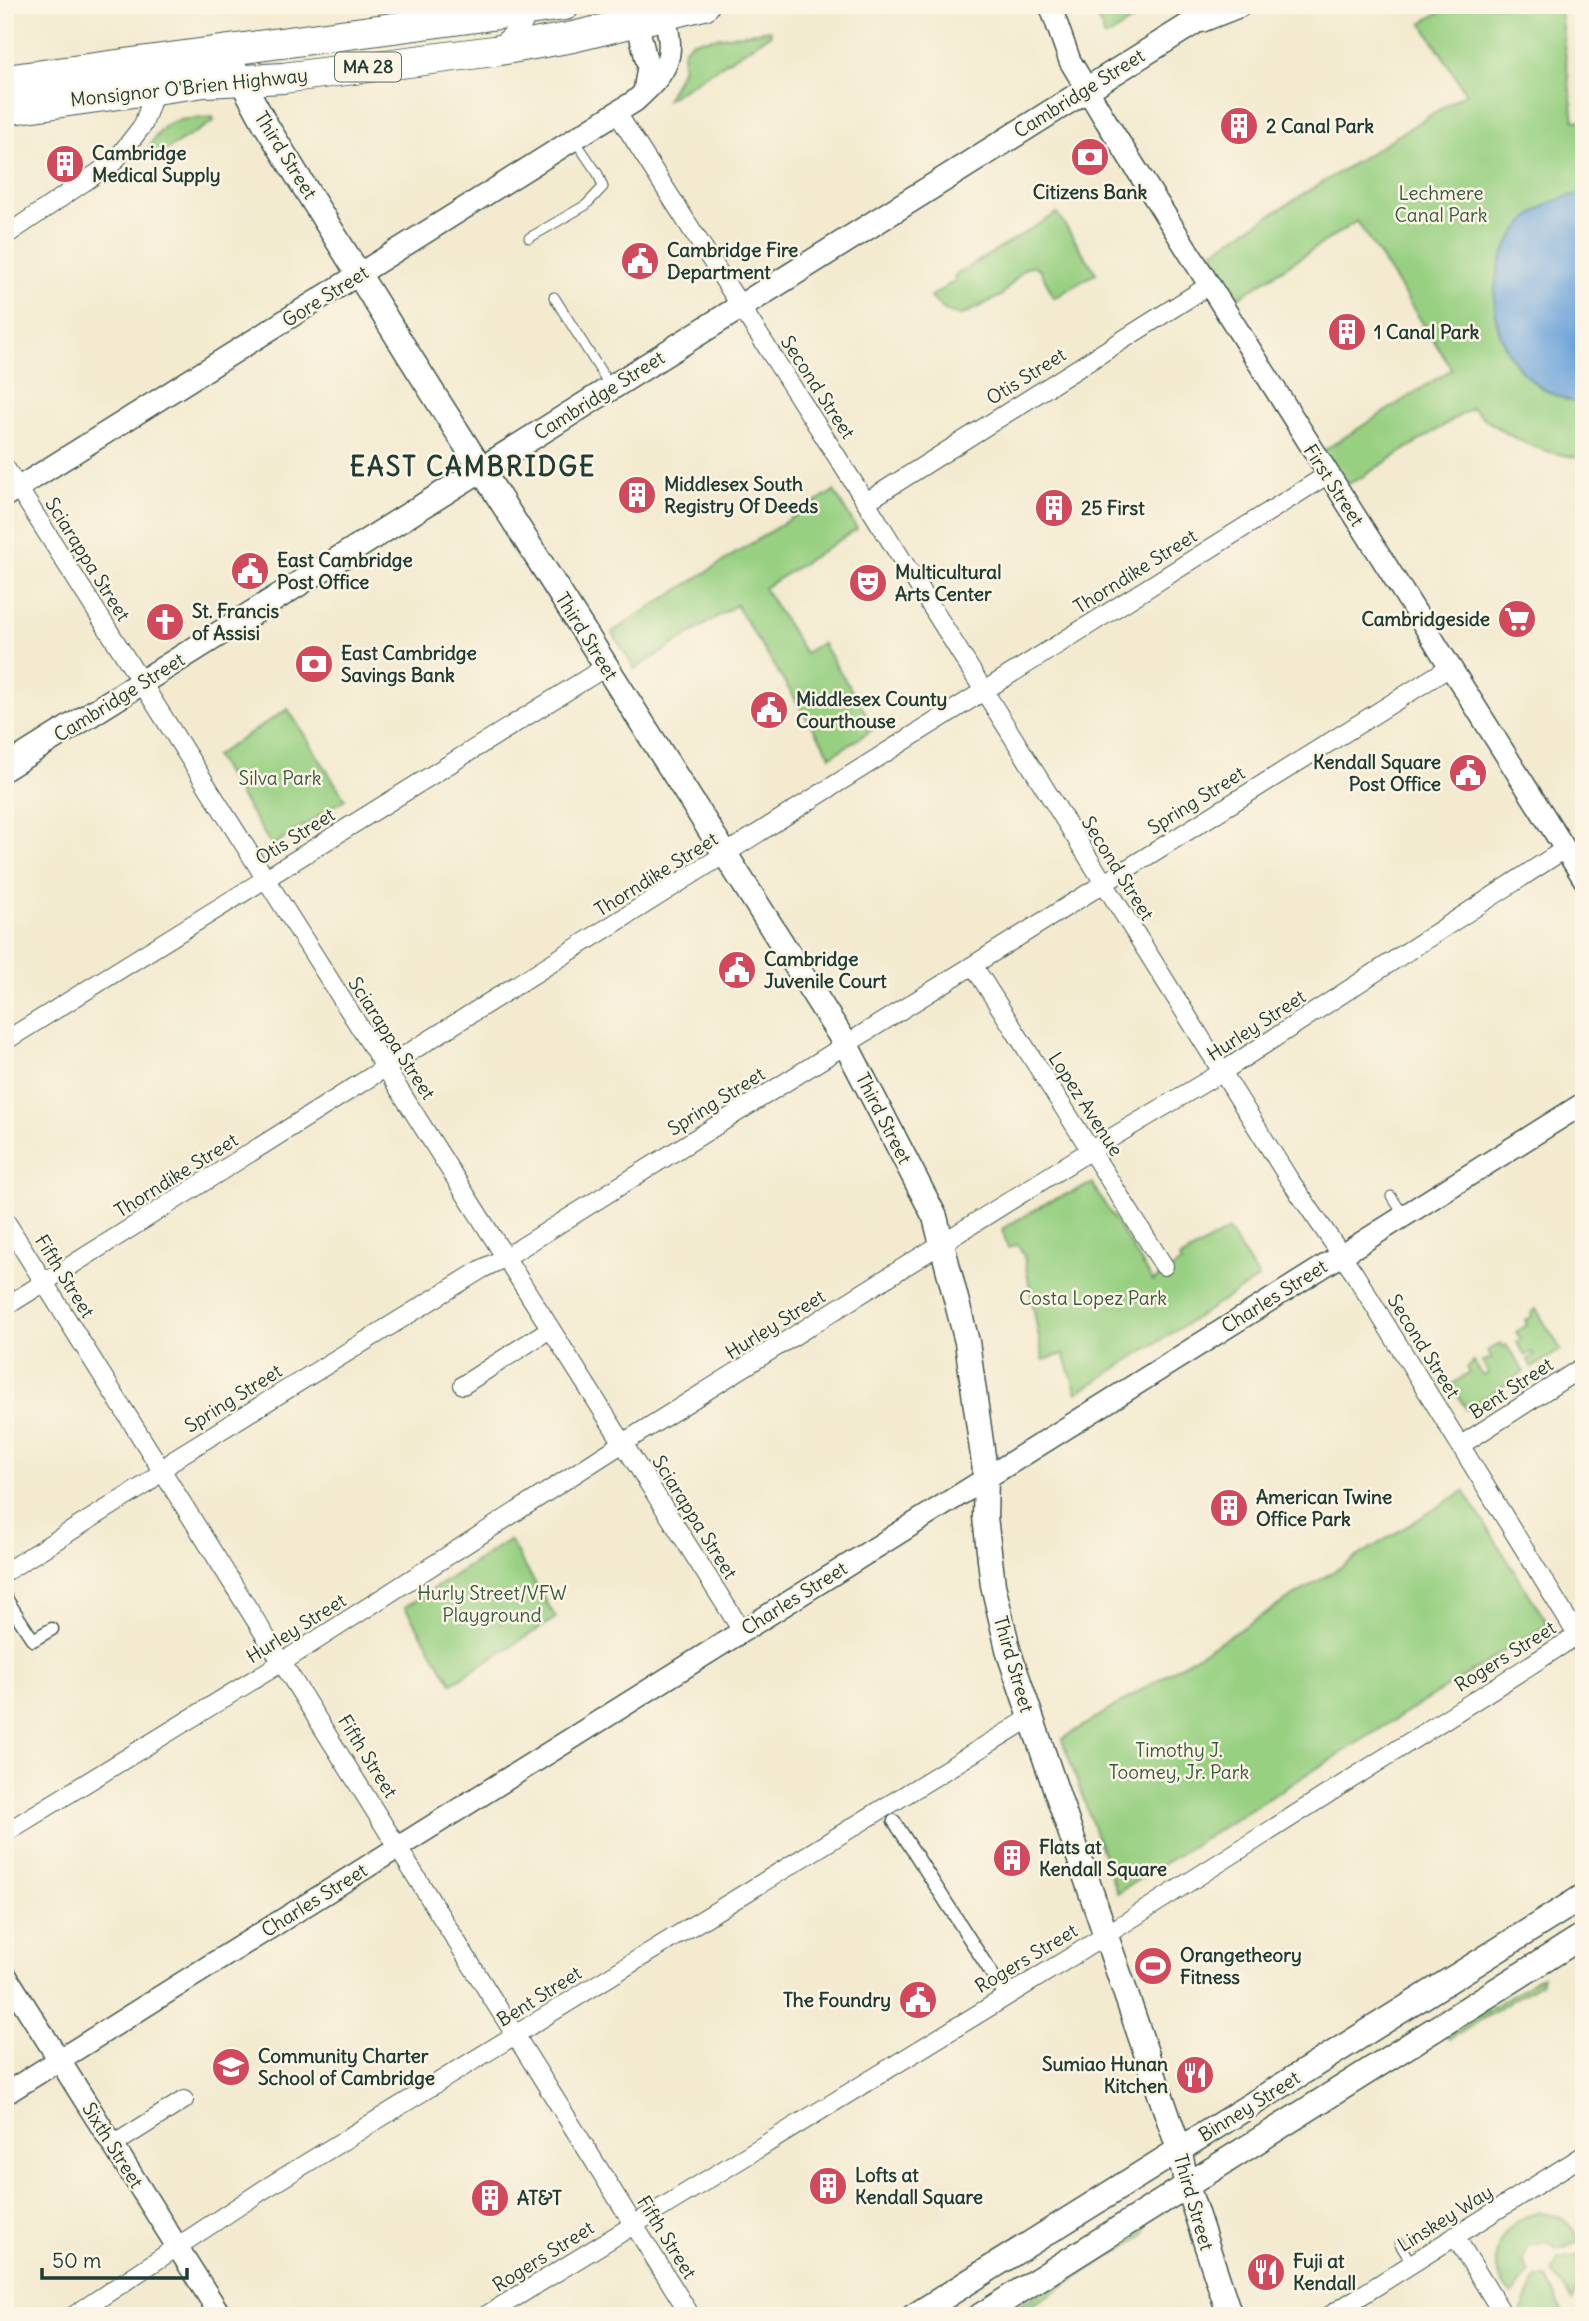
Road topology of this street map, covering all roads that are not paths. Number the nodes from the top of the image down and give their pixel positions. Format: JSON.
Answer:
{"nodes":[{"id":1,"x":565,"y":5,"type":"edge"},
{"id":2,"x":704,"y":5,"type":"edge"},
{"id":3,"x":1050,"y":5,"type":"edge"},
{"id":4,"x":1214,"y":5,"type":"edge"},
{"id":5,"x":1239,"y":5,"type":"edge"},
{"id":6,"x":526,"y":8,"type":"edge"},
{"id":7,"x":650,"y":18,"type":"junction"},
{"id":8,"x":1193,"y":23,"type":"junction"},
{"id":9,"x":226,"y":51,"type":"junction"},
{"id":10,"x":494,"y":51,"type":"junction"},
{"id":11,"x":5,"y":80,"type":"edge"},
{"id":12,"x":241,"y":80,"type":"junction"},
{"id":13,"x":156,"y":88,"type":"junction"},
{"id":14,"x":1086,"y":89,"type":"junction"},
{"id":15,"x":5,"y":110,"type":"edge"},
{"id":16,"x":617,"y":113,"type":"junction"},
{"id":17,"x":574,"y":139,"type":"junction"},
{"id":18,"x":5,"y":236,"type":"edge"},
{"id":19,"x":529,"y":238,"type":"dead end"},
{"id":20,"x":360,"y":274,"type":"junction"},
{"id":21,"x":1208,"y":286,"type":"junction"},
{"id":22,"x":554,"y":297,"type":"dead end"},
{"id":23,"x":741,"y":306,"type":"junction"},
{"id":24,"x":611,"y":387,"type":"junction"},
{"id":25,"x":5,"y":467,"type":"edge"},
{"id":26,"x":481,"y":469,"type":"junction"},
{"id":27,"x":1327,"y":475,"type":"junction"},
{"id":28,"x":12,"y":492,"type":"edge"},
{"id":29,"x":866,"y":502,"type":"junction"},
{"id":30,"x":607,"y":666,"type":"junction"},
{"id":31,"x":1450,"y":667,"type":"junction"},
{"id":32,"x":140,"y":683,"type":"junction"},
{"id":33,"x":984,"y":690,"type":"junction"},
{"id":34,"x":5,"y":768,"type":"edge"},
{"id":35,"x":1565,"y":849,"type":"junction"},
{"id":36,"x":726,"y":855,"type":"junction"},
{"id":37,"x":265,"y":879,"type":"junction"},
{"id":38,"x":1584,"y":879,"type":"edge"},
{"id":39,"x":1102,"y":884,"type":"junction"},
{"id":40,"x":973,"y":965,"type":"junction"},
{"id":41,"x":5,"y":1041,"type":"edge"},
{"id":42,"x":845,"y":1043,"type":"junction"},
{"id":43,"x":386,"y":1068,"type":"junction"},
{"id":44,"x":1222,"y":1072,"type":"junction"},
{"id":45,"x":1584,"y":1103,"type":"edge"},
{"id":46,"x":1091,"y":1150,"type":"junction"},
{"id":47,"x":1391,"y":1196,"type":"dead end"},
{"id":48,"x":1404,"y":1215,"type":"junction"},
{"id":49,"x":5,"y":1220,"type":"edge"},
{"id":50,"x":942,"y":1245,"type":"junction"},
{"id":51,"x":1341,"y":1254,"type":"junction"},
{"id":52,"x":506,"y":1257,"type":"junction"},
{"id":53,"x":1164,"y":1266,"type":"dead end"},
{"id":54,"x":45,"y":1282,"type":"junction"},
{"id":55,"x":5,"y":1307,"type":"edge"},
{"id":56,"x":550,"y":1329,"type":"junction"},
{"id":57,"x":1584,"y":1366,"type":"edge"},
{"id":58,"x":463,"y":1385,"type":"dead end"},
{"id":59,"x":623,"y":1443,"type":"junction"},
{"id":60,"x":1461,"y":1445,"type":"junction"},
{"id":61,"x":161,"y":1468,"type":"junction"},
{"id":62,"x":986,"y":1478,"type":"junction"},
{"id":63,"x":5,"y":1572,"type":"edge"},
{"id":64,"x":5,"y":1597,"type":"edge"},
{"id":65,"x":52,"y":1629,"type":"dead end"},
{"id":66,"x":742,"y":1631,"type":"junction"},
{"id":67,"x":1581,"y":1637,"type":"edge"},
{"id":68,"x":284,"y":1661,"type":"junction"},
{"id":69,"x":1030,"y":1718,"type":"junction"},
{"id":70,"x":894,"y":1821,"type":"dead end"},
{"id":71,"x":5,"y":1833,"type":"edge"},
{"id":72,"x":400,"y":1846,"type":"junction"},
{"id":73,"x":1584,"y":1896,"type":"edge"},
{"id":74,"x":1105,"y":1933,"type":"junction"},
{"id":75,"x":1584,"y":1935,"type":"edge"},
{"id":76,"x":5,"y":1974,"type":"edge"},
{"id":77,"x":1001,"y":1988,"type":"dead end"},
{"id":78,"x":517,"y":2034,"type":"junction"},
{"id":79,"x":60,"y":2060,"type":"junction"},
{"id":80,"x":5,"y":2094,"type":"edge"},
{"id":81,"x":184,"y":2100,"type":"dead end"},
{"id":82,"x":113,"y":2145,"type":"junction"},
{"id":83,"x":1179,"y":2150,"type":"junction"},
{"id":84,"x":1584,"y":2155,"type":"edge"},
{"id":85,"x":1187,"y":2186,"type":"junction"},
{"id":86,"x":635,"y":2225,"type":"junction"},
{"id":87,"x":1455,"y":2236,"type":"junction"},
{"id":88,"x":1399,"y":2243,"type":"dead end"},
{"id":89,"x":177,"y":2246,"type":"junction"},
{"id":90,"x":1412,"y":2264,"type":"junction"},
{"id":91,"x":73,"y":2316,"type":"edge"},
{"id":92,"x":221,"y":2316,"type":"edge"},
{"id":93,"x":485,"y":2316,"type":"edge"},
{"id":94,"x":691,"y":2316,"type":"edge"},
{"id":95,"x":914,"y":2316,"type":"edge"},
{"id":96,"x":980,"y":2316,"type":"edge"},
{"id":97,"x":1230,"y":2316,"type":"edge"},
{"id":98,"x":1329,"y":2316,"type":"edge"},
{"id":99,"x":1504,"y":2316,"type":"edge"}],
"edges":[{"from":1,"to":6,"type":"highway","name":"Monsignor O'Brien Highway","number":"MA 28"},
{"from":2,"to":7,"type":"highway","name":"Monsignor O'Brien Highway","number":"MA 28"},
{"from":3,"to":14,"type":"street","name":"First Street"},
{"from":4,"to":8,"type":"main road","name":"Cambridge Street"},
{"from":5,"to":8,"type":"main road","name":"Cambridge Street"},
{"from":6,"to":9,"type":"highway","name":"Monsignor O'Brien Highway","number":"MA 28"},
{"from":6,"to":10,"type":"street"},
{"from":7,"to":10,"type":"highway","name":"Monsignor O'Brien Highway","number":"MA 28"},
{"from":7,"to":16,"type":"street","name":"Gore Street"},
{"from":8,"to":14,"type":"main road","name":"Cambridge Street"},
{"from":9,"to":11,"type":"highway","name":"Monsignor O'Brien Highway","number":"MA 28"},
{"from":9,"to":12,"type":"main road","name":"Third Street"},
{"from":10,"to":12,"type":"highway","name":"Monsignor O'Brien Highway","number":"MA 28"},
{"from":12,"to":13,"type":"highway","name":"Monsignor O'Brien Highway","number":"MA 28"},
{"from":12,"to":20,"type":"main road","name":"Third Street"},
{"from":13,"to":15,"type":"highway","name":"Monsignor O'Brien Highway","number":"MA 28"},
{"from":13,"to":18,"type":"street"},
{"from":14,"to":21,"type":"street","name":"First Street"},
{"from":14,"to":23,"type":"main road","name":"Cambridge Street"},
{"from":16,"to":17,"type":"street","name":"Gore Street"},
{"from":16,"to":23,"type":"street","name":"Second Street"},
{"from":17,"to":19,"type":"lane"},
{"from":17,"to":20,"type":"street","name":"Gore Street"},
{"from":20,"to":26,"type":"main road","name":"Third Street"},
{"from":20,"to":28,"type":"street","name":"Gore Street"},
{"from":21,"to":27,"type":"street","name":"First Street"},
{"from":21,"to":29,"type":"street","name":"Otis Street"},
{"from":22,"to":24,"type":"lane"},
{"from":23,"to":24,"type":"main road","name":"Cambridge Street"},
{"from":23,"to":29,"type":"street","name":"Second Street"},
{"from":24,"to":26,"type":"main road","name":"Cambridge Street"},
{"from":25,"to":28,"type":"street","name":"Sciarappa Street"},
{"from":26,"to":30,"type":"main road","name":"Third Street"},
{"from":26,"to":32,"type":"main road","name":"Cambridge Street"},
{"from":27,"to":31,"type":"street","name":"First Street"},
{"from":27,"to":33,"type":"street","name":"Thorndike Street"},
{"from":28,"to":32,"type":"street","name":"Sciarappa Street"},
{"from":29,"to":33,"type":"street","name":"Second Street"},
{"from":30,"to":36,"type":"main road","name":"Third Street"},
{"from":30,"to":37,"type":"street","name":"Otis Street"},
{"from":31,"to":35,"type":"street","name":"First Street"},
{"from":31,"to":39,"type":"street","name":"Spring Street"},
{"from":32,"to":34,"type":"main road","name":"Cambridge Street"},
{"from":32,"to":37,"type":"street","name":"Sciarappa Street"},
{"from":33,"to":36,"type":"street","name":"Thorndike Street"},
{"from":33,"to":39,"type":"street","name":"Second Street"},
{"from":35,"to":38,"type":"street","name":"First Street"},
{"from":35,"to":44,"type":"street","name":"Hurley Street"},
{"from":36,"to":42,"type":"main road","name":"Third Street"},
{"from":36,"to":43,"type":"street","name":"Thorndike Street"},
{"from":37,"to":41,"type":"street","name":"Otis Street"},
{"from":37,"to":43,"type":"street","name":"Sciarappa Street"},
{"from":39,"to":40,"type":"street","name":"Spring Street"},
{"from":39,"to":44,"type":"street","name":"Second Street"},
{"from":40,"to":42,"type":"street","name":"Spring Street"},
{"from":40,"to":46,"type":"street","name":"Lopez Avenue"},
{"from":42,"to":50,"type":"main road","name":"Third Street"},
{"from":42,"to":52,"type":"street","name":"Spring Street"},
{"from":43,"to":52,"type":"street","name":"Sciarappa Street"},
{"from":43,"to":54,"type":"street","name":"Thorndike Street"},
{"from":44,"to":46,"type":"street","name":"Hurley Street"},
{"from":44,"to":51,"type":"street","name":"Second Street"},
{"from":45,"to":48,"type":"street","name":"Charles Street"},
{"from":46,"to":50,"type":"street","name":"Hurley Street"},
{"from":46,"to":53,"type":"street","name":"Lopez Avenue"},
{"from":47,"to":48,"type":"lane"},
{"from":48,"to":51,"type":"street","name":"Charles Street"},
{"from":49,"to":54,"type":"street","name":"Fifth Street"},
{"from":50,"to":59,"type":"street","name":"Hurley Street"},
{"from":50,"to":62,"type":"main road","name":"Third Street"},
{"from":51,"to":60,"type":"street","name":"Second Street"},
{"from":51,"to":62,"type":"street","name":"Charles Street"},
{"from":52,"to":56,"type":"street","name":"Sciarappa Street"},
{"from":52,"to":61,"type":"street","name":"Spring Street"},
{"from":54,"to":55,"type":"street","name":"Thorndike Street"},
{"from":54,"to":61,"type":"street","name":"Fifth Street"},
{"from":56,"to":58,"type":"street"},
{"from":56,"to":59,"type":"street","name":"Sciarappa Street"},
{"from":57,"to":60,"type":"street","name":"Bent Street"},
{"from":59,"to":66,"type":"street","name":"Sciarappa Street"},
{"from":59,"to":68,"type":"street","name":"Hurley Street"},
{"from":60,"to":67,"type":"street","name":"Second Street"},
{"from":61,"to":63,"type":"street","name":"Spring Street"},
{"from":61,"to":68,"type":"street","name":"Fifth Street"},
{"from":62,"to":66,"type":"street","name":"Charles Street"},
{"from":62,"to":69,"type":"main road","name":"Third Street"},
{"from":64,"to":65,"type":"street"},
{"from":66,"to":72,"type":"street","name":"Charles Street"},
{"from":67,"to":74,"type":"street","name":"Rogers Street"},
{"from":68,"to":71,"type":"street","name":"Hurley Street"},
{"from":68,"to":72,"type":"street","name":"Fifth Street"},
{"from":69,"to":74,"type":"main road","name":"Third Street"},
{"from":69,"to":78,"type":"street","name":"Bent Street"},
{"from":70,"to":77,"type":"street"},
{"from":72,"to":78,"type":"street","name":"Fifth Street"},
{"from":72,"to":79,"type":"street","name":"Charles Street"},
{"from":73,"to":83,"type":"main road","name":"Binney Street"},
{"from":74,"to":83,"type":"main road","name":"Third Street"},
{"from":74,"to":86,"type":"street","name":"Rogers Street"},
{"from":75,"to":85,"type":"main road","name":"Binney Street"},
{"from":76,"to":79,"type":"street","name":"Sixth Street"},
{"from":78,"to":86,"type":"street","name":"Fifth Street"},
{"from":78,"to":89,"type":"street","name":"Bent Street"},
{"from":79,"to":80,"type":"street","name":"Charles Street"},
{"from":79,"to":82,"type":"street","name":"Sixth Street"},
{"from":81,"to":82,"type":"street"},
{"from":82,"to":89,"type":"street","name":"Sixth Street"},
{"from":83,"to":85,"type":"main road","name":"Third Street"},
{"from":83,"to":95,"type":"main road","name":"Binney Street"},
{"from":84,"to":87,"type":"street","name":"Linskey Way"},
{"from":85,"to":96,"type":"main road","name":"Binney Street"},
{"from":85,"to":97,"type":"main road","name":"Third Street"},
{"from":86,"to":93,"type":"street","name":"Rogers Street"},
{"from":86,"to":94,"type":"street","name":"Fifth Street"},
{"from":87,"to":90,"type":"street","name":"Linskey Way"},
{"from":87,"to":99,"type":"street"},
{"from":88,"to":90,"type":"lane"},
{"from":89,"to":91,"type":"street","name":"Bent Street"},
{"from":89,"to":92,"type":"street","name":"Sixth Street"},
{"from":90,"to":98,"type":"street","name":"Linskey Way"}]}
